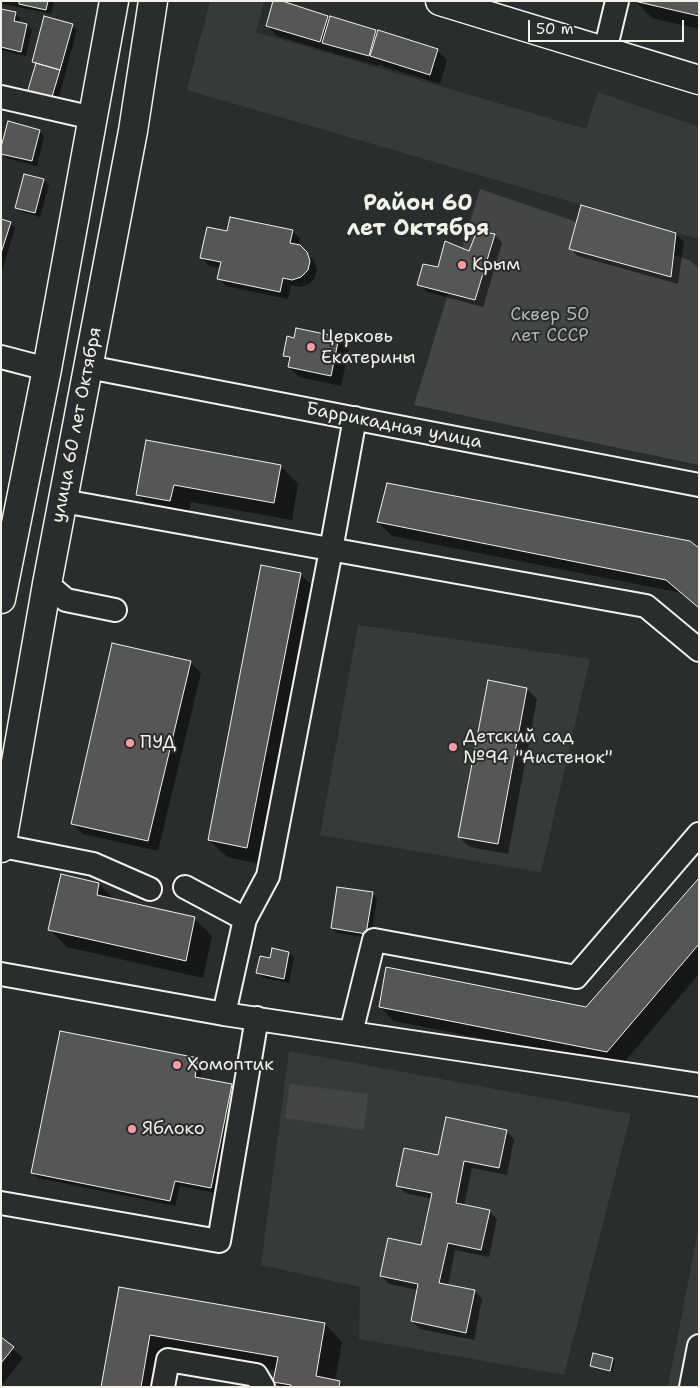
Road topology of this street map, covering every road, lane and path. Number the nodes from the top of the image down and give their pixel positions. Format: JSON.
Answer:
{"nodes":[{"id":1,"x":114,"y":1,"type":"edge"},
{"id":2,"x":152,"y":1,"type":"edge"},
{"id":3,"x":440,"y":1,"type":"edge"},
{"id":4,"x":617,"y":1,"type":"edge"},
{"id":5,"x":606,"y":52,"type":"junction"},
{"id":6,"x":699,"y":80,"type":"edge"},
{"id":7,"x":1,"y":97,"type":"edge"},
{"id":8,"x":93,"y":118,"type":"junction"},
{"id":9,"x":1,"y":357,"type":"edge"},
{"id":10,"x":88,"y":367,"type":"junction"},
{"id":11,"x":47,"y":369,"type":"junction"},
{"id":12,"x":355,"y":418,"type":"junction"},
{"id":13,"x":699,"y":485,"type":"edge"},
{"id":14,"x":63,"y":501,"type":"junction"},
{"id":15,"x":332,"y":550,"type":"junction"},
{"id":16,"x":52,"y":596,"type":"junction"},
{"id":17,"x":1,"y":599,"type":"edge"},
{"id":18,"x":115,"y":610,"type":"dead end"},
{"id":19,"x":699,"y":650,"type":"edge"},
{"id":20,"x":699,"y":834,"type":"edge"},
{"id":21,"x":2,"y":847,"type":"edge"},
{"id":22,"x":185,"y":887,"type":"dead end"},
{"id":23,"x":150,"y":888,"type":"dead end"},
{"id":24,"x":246,"y":919,"type":"junction"},
{"id":25,"x":1,"y":974,"type":"edge"},
{"id":26,"x":224,"y":1014,"type":"junction"},
{"id":27,"x":257,"y":1018,"type":"junction"},
{"id":28,"x":352,"y":1033,"type":"junction"},
{"id":29,"x":699,"y":1086,"type":"edge"},
{"id":30,"x":1,"y":1203,"type":"edge"},
{"id":31,"x":699,"y":1346,"type":"edge"},
{"id":32,"x":695,"y":1380,"type":"edge"},
{"id":33,"x":162,"y":1387,"type":"edge"},
{"id":34,"x":264,"y":1387,"type":"edge"}],
"edges":[{"from":1,"to":8,"type":"main road"},
{"from":2,"to":10,"type":"main road","name":"улица 60 лет Октября"},
{"from":3,"to":5,"type":"main road"},
{"from":4,"to":5,"type":"street"},
{"from":5,"to":6,"type":"main road"},
{"from":7,"to":8,"type":"street"},
{"from":8,"to":11,"type":"main road"},
{"from":9,"to":11,"type":"street"},
{"from":10,"to":12,"type":"street","name":"Баррикадная улица"},
{"from":10,"to":14,"type":"main road","name":"улица 60 лет Октября"},
{"from":11,"to":17,"type":"main road"},
{"from":12,"to":13,"type":"street","name":"Баррикадная улица"},
{"from":12,"to":15,"type":"street"},
{"from":14,"to":15,"type":"street"},
{"from":14,"to":16,"type":"main road","name":"улица 60 лет Октября"},
{"from":15,"to":19,"type":"street"},
{"from":15,"to":24,"type":"street"},
{"from":16,"to":18,"type":"street"},
{"from":16,"to":21,"type":"main road","name":"улица 60 лет Октября"},
{"from":20,"to":28,"type":"street"},
{"from":21,"to":23,"type":"street"},
{"from":22,"to":24,"type":"street"},
{"from":24,"to":26,"type":"street"},
{"from":25,"to":26,"type":"street"},
{"from":26,"to":27,"type":"street"},
{"from":27,"to":28,"type":"street"},
{"from":27,"to":30,"type":"street"},
{"from":28,"to":29,"type":"street"},
{"from":31,"to":32,"type":"street"},
{"from":33,"to":34,"type":"street"}]}
